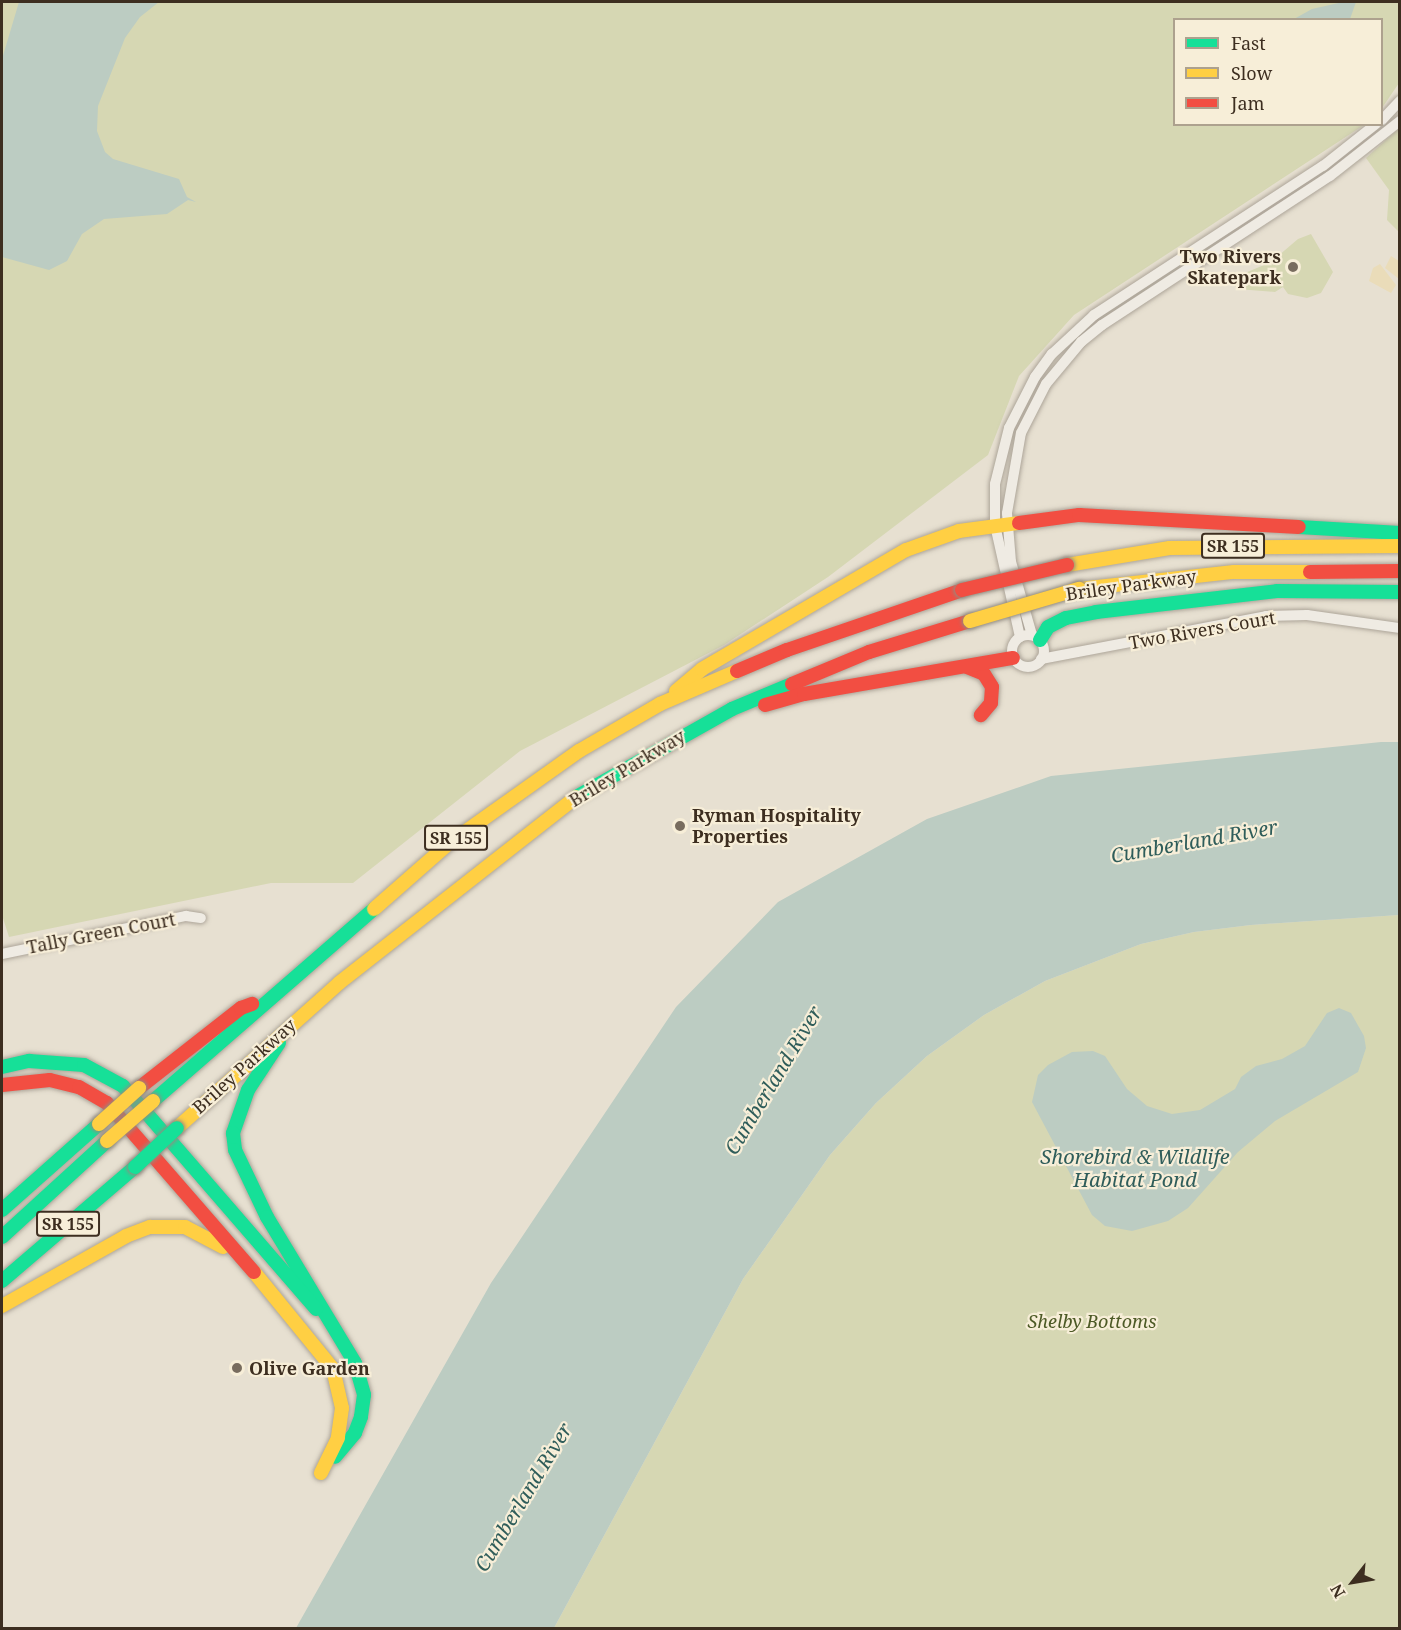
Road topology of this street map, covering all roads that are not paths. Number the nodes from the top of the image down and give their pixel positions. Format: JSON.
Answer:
{"nodes":[{"id":1,"x":1400,"y":101,"type":"edge"},
{"id":2,"x":1383,"y":119,"type":"edge"},
{"id":3,"x":1400,"y":121,"type":"edge"},
{"id":4,"x":1373,"y":126,"type":"edge"},
{"id":5,"x":1001,"y":524,"type":"junction"},
{"id":6,"x":1400,"y":533,"type":"edge"},
{"id":7,"x":1400,"y":546,"type":"edge"},
{"id":8,"x":1400,"y":571,"type":"edge"},
{"id":9,"x":1400,"y":592,"type":"edge"},
{"id":10,"x":1400,"y":628,"type":"edge"},
{"id":11,"x":1020,"y":637,"type":"junction"},
{"id":12,"x":1038,"y":641,"type":"junction"},
{"id":13,"x":1073,"y":652,"type":"junction"},
{"id":14,"x":1013,"y":658,"type":"junction"},
{"id":15,"x":1041,"y":659,"type":"junction"},
{"id":16,"x":967,"y":667,"type":"junction"},
{"id":17,"x":660,"y":704,"type":"junction"},
{"id":18,"x":981,"y":715,"type":"dead end"},
{"id":19,"x":637,"y":760,"type":"junction"},
{"id":20,"x":201,"y":918,"type":"dead end"},
{"id":21,"x":2,"y":954,"type":"edge"},
{"id":22,"x":271,"y":997,"type":"junction"},
{"id":23,"x":295,"y":1020,"type":"junction"},
{"id":24,"x":2,"y":1067,"type":"edge"},
{"id":25,"x":2,"y":1085,"type":"edge"},
{"id":26,"x":2,"y":1210,"type":"edge"},
{"id":27,"x":2,"y":1236,"type":"edge"},
{"id":28,"x":255,"y":1277,"type":"junction"},
{"id":29,"x":2,"y":1281,"type":"edge"},
{"id":30,"x":2,"y":1306,"type":"edge"},
{"id":31,"x":346,"y":1345,"type":"junction"},
{"id":32,"x":360,"y":1382,"type":"junction"},
{"id":33,"x":340,"y":1387,"type":"junction"}],
"edges":[{"from":1,"to":2,"type":"street"},
{"from":3,"to":5,"type":"street"},
{"from":4,"to":5,"type":"street"},
{"from":5,"to":6,"type":"highway"},
{"from":5,"to":11,"type":"street"},
{"from":5,"to":12,"type":"street"},
{"from":5,"to":17,"type":"highway"},
{"from":7,"to":17,"type":"highway","name":"Briley Parkway","number":"SR 155","bridge":true},
{"from":8,"to":19,"type":"highway","name":"Briley Parkway","number":"SR 155","bridge":true},
{"from":9,"to":12,"type":"highway"},
{"from":10,"to":13,"type":"street","name":"Two Rivers Court"},
{"from":11,"to":12,"type":"street"},
{"from":11,"to":14,"type":"street"},
{"from":12,"to":13,"type":"street"},
{"from":12,"to":15,"type":"street"},
{"from":13,"to":15,"type":"street","name":"Two Rivers Court"},
{"from":14,"to":15,"type":"street"},
{"from":14,"to":16,"type":"highway"},
{"from":16,"to":18,"type":"highway"},
{"from":16,"to":19,"type":"highway"},
{"from":17,"to":22,"type":"highway","name":"Briley Parkway","number":"SR 155"},
{"from":19,"to":23,"type":"highway","name":"Briley Parkway","number":"SR 155"},
{"from":20,"to":21,"type":"street","name":"Tally Green Court"},
{"from":22,"to":26,"type":"highway","bridge":true},
{"from":22,"to":27,"type":"highway","name":"Briley Parkway","number":"SR 155","bridge":true},
{"from":23,"to":29,"type":"highway","name":"Briley Parkway","number":"SR 155","bridge":true},
{"from":23,"to":31,"type":"highway"},
{"from":24,"to":31,"type":"highway"},
{"from":25,"to":28,"type":"highway"},
{"from":28,"to":30,"type":"highway"},
{"from":28,"to":33,"type":"highway"},
{"from":31,"to":32,"type":"highway"},
{"from":32,"to":33,"type":"highway"},
{"from":32,"to":33,"type":"highway"}]}
